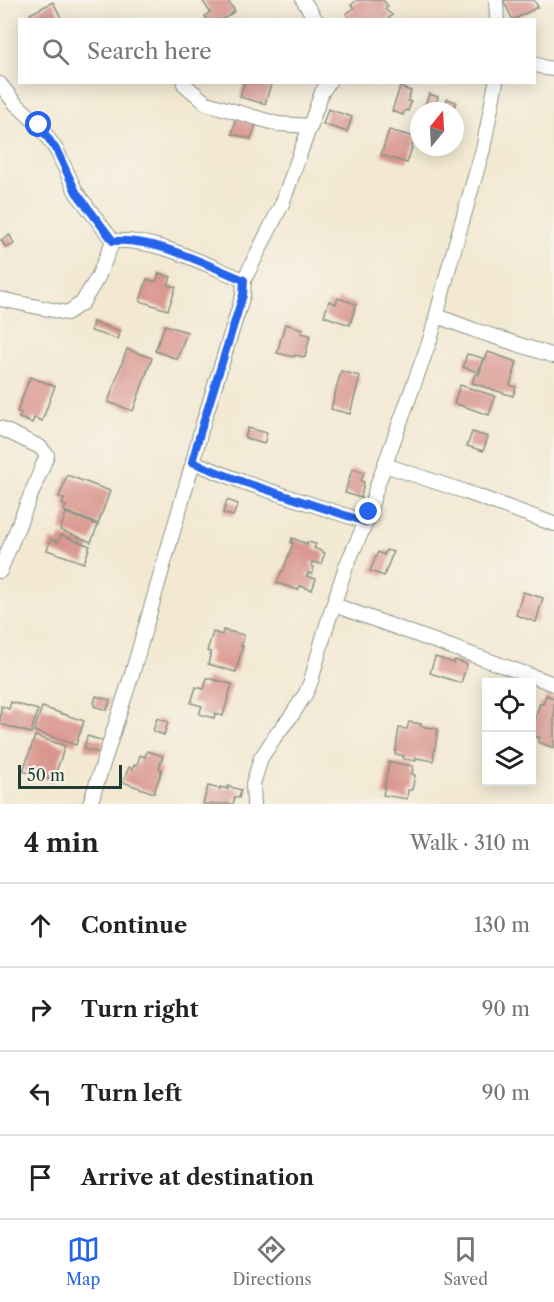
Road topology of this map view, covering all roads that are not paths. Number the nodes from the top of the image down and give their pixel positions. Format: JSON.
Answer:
{"nodes":[{"id":1,"x":303,"y":0,"type":"edge"},
{"id":2,"x":496,"y":0,"type":"edge"},
{"id":3,"x":315,"y":18,"type":"edge"},
{"id":4,"x":497,"y":18,"type":"edge"},
{"id":5,"x":536,"y":65,"type":"edge"},
{"id":6,"x":554,"y":69,"type":"edge"},
{"id":7,"x":0,"y":84,"type":"edge"},
{"id":8,"x":184,"y":84,"type":"dead end"},
{"id":9,"x":328,"y":84,"type":"edge"},
{"id":10,"x":496,"y":84,"type":"edge"},
{"id":11,"x":310,"y":126,"type":"junction"},
{"id":12,"x":113,"y":241,"type":"junction"},
{"id":13,"x":244,"y":280,"type":"junction"},
{"id":14,"x":0,"y":299,"type":"edge"},
{"id":15,"x":437,"y":316,"type":"junction"},
{"id":16,"x":554,"y":356,"type":"edge"},
{"id":17,"x":0,"y":428,"type":"edge"},
{"id":18,"x":192,"y":462,"type":"junction"},
{"id":19,"x":385,"y":465,"type":"junction"},
{"id":20,"x":366,"y":522,"type":"junction"},
{"id":21,"x":554,"y":524,"type":"edge"},
{"id":22,"x":0,"y":571,"type":"edge"},
{"id":23,"x":334,"y":604,"type":"junction"},
{"id":24,"x":554,"y":684,"type":"edge"},
{"id":25,"x":90,"y":804,"type":"edge"},
{"id":26,"x":254,"y":804,"type":"edge"}],
"edges":[{"from":1,"to":3,"type":"street"},
{"from":2,"to":4,"type":"street"},
{"from":5,"to":6,"type":"street"},
{"from":7,"to":12,"type":"street"},
{"from":8,"to":11,"type":"street"},
{"from":9,"to":11,"type":"street"},
{"from":10,"to":15,"type":"street"},
{"from":11,"to":13,"type":"street"},
{"from":12,"to":13,"type":"street"},
{"from":12,"to":14,"type":"street"},
{"from":13,"to":18,"type":"street"},
{"from":15,"to":16,"type":"street"},
{"from":15,"to":19,"type":"street"},
{"from":17,"to":22,"type":"street"},
{"from":18,"to":20,"type":"street"},
{"from":18,"to":25,"type":"street"},
{"from":19,"to":20,"type":"street"},
{"from":19,"to":21,"type":"street"},
{"from":20,"to":23,"type":"street"},
{"from":23,"to":24,"type":"street"},
{"from":23,"to":26,"type":"street"}]}
